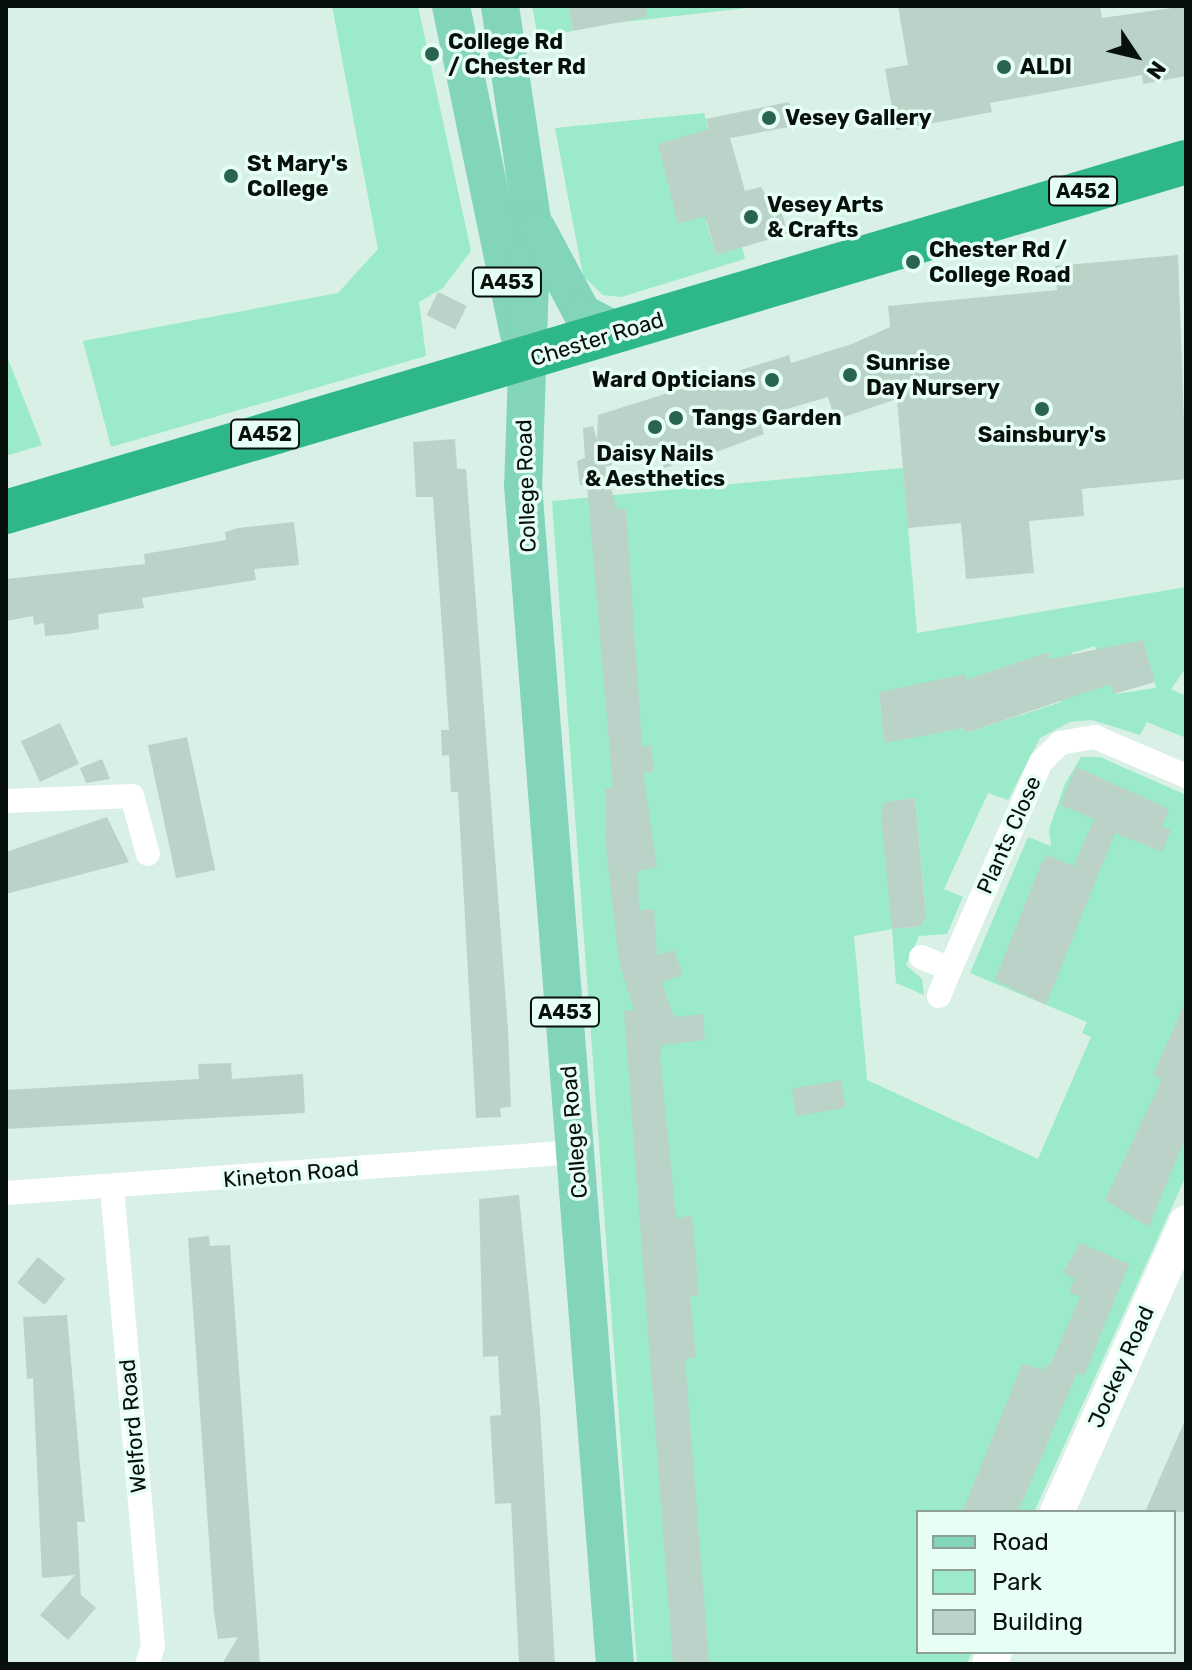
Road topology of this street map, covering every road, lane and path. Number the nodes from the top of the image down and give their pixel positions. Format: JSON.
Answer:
{"nodes":[{"id":1,"x":451,"y":6,"type":"edge"},
{"id":2,"x":500,"y":6,"type":"edge"},
{"id":3,"x":1186,"y":162,"type":"edge"},
{"id":4,"x":532,"y":219,"type":"junction"},
{"id":5,"x":618,"y":332,"type":"junction"},
{"id":6,"x":526,"y":360,"type":"junction"},
{"id":7,"x":6,"y":512,"type":"edge"},
{"id":8,"x":1186,"y":776,"type":"edge"},
{"id":9,"x":6,"y":801,"type":"edge"},
{"id":10,"x":148,"y":854,"type":"dead end"},
{"id":11,"x":921,"y":957,"type":"dead end"},
{"id":12,"x":950,"y":969,"type":"junction"},
{"id":13,"x":939,"y":996,"type":"dead end"},
{"id":14,"x":576,"y":1152,"type":"junction"},
{"id":15,"x":112,"y":1188,"type":"junction"},
{"id":16,"x":6,"y":1193,"type":"edge"},
{"id":17,"x":1186,"y":1222,"type":"edge"},
{"id":18,"x":1058,"y":1510,"type":"edge"},
{"id":19,"x":147,"y":1664,"type":"edge"},
{"id":20,"x":615,"y":1664,"type":"edge"}],
"edges":[{"from":1,"to":6,"type":"main road","name":"College Road","number":"A453"},
{"from":2,"to":4,"type":"main road","name":"College Road","number":"A453"},
{"from":3,"to":5,"type":"highway","name":"Chester Road","number":"A452"},
{"from":4,"to":5,"type":"main road","name":"College Road"},
{"from":4,"to":6,"type":"main road","name":"College Road","number":"A453"},
{"from":5,"to":6,"type":"highway","name":"Chester Road","number":"A452"},
{"from":6,"to":7,"type":"highway","name":"Chester Road","number":"A452"},
{"from":6,"to":14,"type":"main road","name":"College Road","number":"A453"},
{"from":8,"to":12,"type":"street","name":"Plants Close"},
{"from":9,"to":10,"type":"street"},
{"from":11,"to":12,"type":"street"},
{"from":12,"to":13,"type":"street","name":"Plants Close"},
{"from":14,"to":15,"type":"street","name":"Kineton Road"},
{"from":14,"to":20,"type":"main road","name":"College Road","number":"A453"},
{"from":15,"to":16,"type":"street","name":"Kineton Road"},
{"from":15,"to":19,"type":"street","name":"Welford Road"},
{"from":17,"to":18,"type":"main road","name":"Jockey Road"}]}
